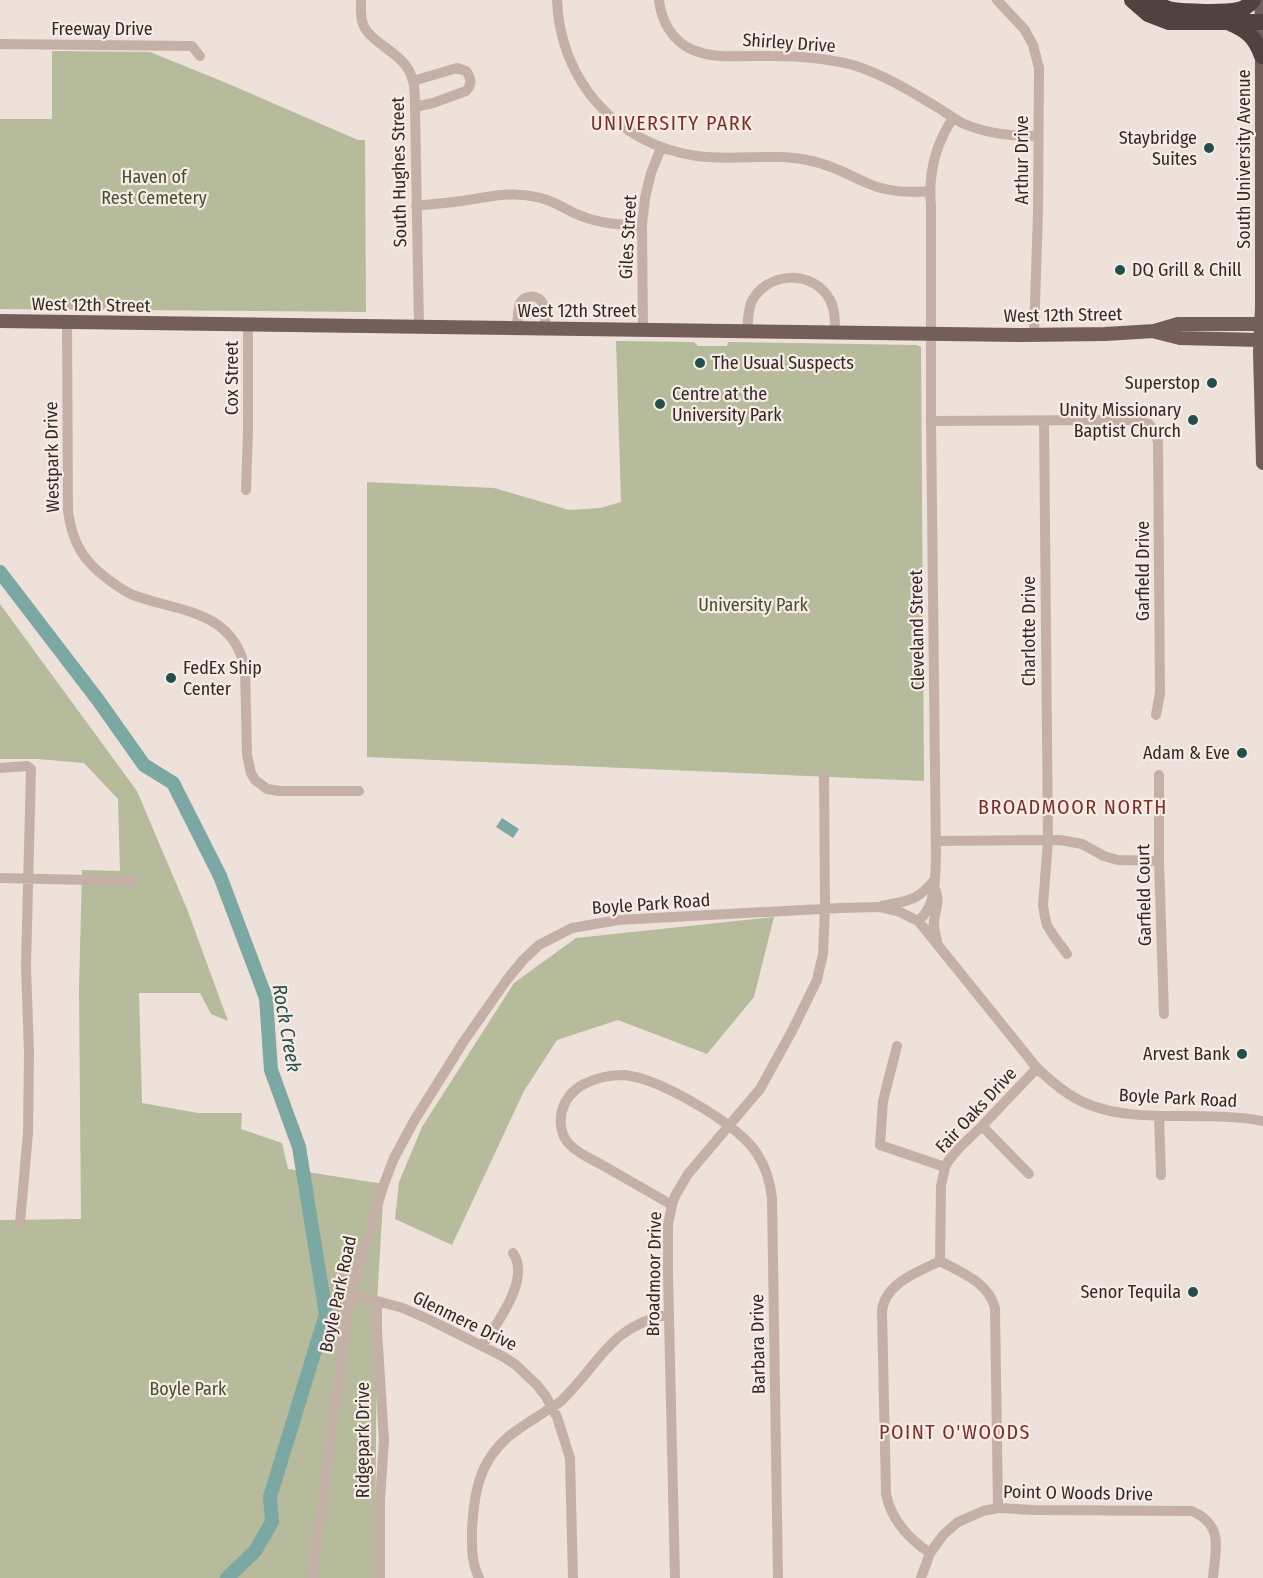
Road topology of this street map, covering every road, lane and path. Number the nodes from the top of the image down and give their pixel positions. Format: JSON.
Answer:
{"nodes":[{"id":1,"x":361,"y":0,"type":"edge"},
{"id":2,"x":557,"y":0,"type":"edge"},
{"id":3,"x":659,"y":0,"type":"edge"},
{"id":4,"x":1132,"y":0,"type":"edge"},
{"id":5,"x":1151,"y":0,"type":"edge"},
{"id":6,"x":1253,"y":0,"type":"edge"},
{"id":7,"x":1261,"y":0,"type":"edge"},
{"id":8,"x":1000,"y":1,"type":"edge"},
{"id":9,"x":1226,"y":21,"type":"junction"},
{"id":10,"x":1263,"y":22,"type":"edge"},
{"id":11,"x":1263,"y":35,"type":"edge"},
{"id":12,"x":0,"y":45,"type":"edge"},
{"id":13,"x":200,"y":56,"type":"dead end"},
{"id":14,"x":1262,"y":56,"type":"edge"},
{"id":15,"x":413,"y":81,"type":"junction"},
{"id":16,"x":415,"y":107,"type":"junction"},
{"id":17,"x":953,"y":118,"type":"junction"},
{"id":18,"x":1038,"y":136,"type":"junction"},
{"id":19,"x":661,"y":148,"type":"junction"},
{"id":20,"x":930,"y":190,"type":"junction"},
{"id":21,"x":416,"y":206,"type":"junction"},
{"id":22,"x":642,"y":225,"type":"junction"},
{"id":23,"x":0,"y":321,"type":"edge"},
{"id":24,"x":67,"y":323,"type":"junction"},
{"id":25,"x":1262,"y":324,"type":"edge"},
{"id":26,"x":248,"y":325,"type":"junction"},
{"id":27,"x":419,"y":327,"type":"junction"},
{"id":28,"x":518,"y":328,"type":"junction"},
{"id":29,"x":545,"y":329,"type":"junction"},
{"id":30,"x":643,"y":329,"type":"junction"},
{"id":31,"x":747,"y":331,"type":"junction"},
{"id":32,"x":1154,"y":331,"type":"junction"},
{"id":33,"x":835,"y":332,"type":"junction"},
{"id":34,"x":931,"y":333,"type":"junction"},
{"id":35,"x":1034,"y":335,"type":"junction"},
{"id":36,"x":1262,"y":339,"type":"edge"},
{"id":37,"x":931,"y":421,"type":"junction"},
{"id":38,"x":1044,"y":421,"type":"junction"},
{"id":39,"x":1263,"y":463,"type":"edge"},
{"id":40,"x":246,"y":490,"type":"dead end"},
{"id":41,"x":1156,"y":715,"type":"dead end"},
{"id":42,"x":0,"y":768,"type":"edge"},
{"id":43,"x":1159,"y":775,"type":"dead end"},
{"id":44,"x":824,"y":776,"type":"dead end"},
{"id":45,"x":359,"y":791,"type":"dead end"},
{"id":46,"x":1048,"y":840,"type":"junction"},
{"id":47,"x":936,"y":841,"type":"junction"},
{"id":48,"x":1159,"y":861,"type":"junction"},
{"id":49,"x":0,"y":878,"type":"edge"},
{"id":50,"x":28,"y":878,"type":"junction"},
{"id":51,"x":133,"y":881,"type":"dead end"},
{"id":52,"x":935,"y":884,"type":"junction"},
{"id":53,"x":879,"y":907,"type":"junction"},
{"id":54,"x":825,"y":908,"type":"junction"},
{"id":55,"x":918,"y":921,"type":"junction"},
{"id":56,"x":938,"y":946,"type":"junction"},
{"id":57,"x":1067,"y":954,"type":"dead end"},
{"id":58,"x":1164,"y":1014,"type":"dead end"},
{"id":59,"x":897,"y":1046,"type":"dead end"},
{"id":60,"x":1037,"y":1068,"type":"junction"},
{"id":61,"x":1159,"y":1116,"type":"junction"},
{"id":62,"x":1263,"y":1120,"type":"edge"},
{"id":63,"x":728,"y":1126,"type":"junction"},
{"id":64,"x":982,"y":1126,"type":"junction"},
{"id":65,"x":945,"y":1167,"type":"junction"},
{"id":66,"x":1029,"y":1174,"type":"dead end"},
{"id":67,"x":1161,"y":1175,"type":"dead end"},
{"id":68,"x":672,"y":1205,"type":"junction"},
{"id":69,"x":20,"y":1222,"type":"dead end"},
{"id":70,"x":513,"y":1252,"type":"dead end"},
{"id":71,"x":940,"y":1261,"type":"junction"},
{"id":72,"x":351,"y":1294,"type":"junction"},
{"id":73,"x":377,"y":1302,"type":"junction"},
{"id":74,"x":669,"y":1314,"type":"junction"},
{"id":75,"x":483,"y":1345,"type":"junction"},
{"id":76,"x":552,"y":1407,"type":"junction"},
{"id":77,"x":998,"y":1508,"type":"junction"},
{"id":78,"x":930,"y":1553,"type":"junction"},
{"id":79,"x":312,"y":1578,"type":"edge"},
{"id":80,"x":380,"y":1578,"type":"edge"},
{"id":81,"x":479,"y":1578,"type":"edge"},
{"id":82,"x":573,"y":1578,"type":"edge"},
{"id":83,"x":675,"y":1578,"type":"edge"},
{"id":84,"x":778,"y":1578,"type":"edge"},
{"id":85,"x":921,"y":1578,"type":"edge"},
{"id":86,"x":1213,"y":1578,"type":"edge"}],
"edges":[{"from":1,"to":15,"type":"street","name":"South Hughes Street"},
{"from":2,"to":19,"type":"street"},
{"from":3,"to":17,"type":"street","name":"Shirley Drive"},
{"from":4,"to":9,"type":"highway"},
{"from":5,"to":6,"type":"highway"},
{"from":7,"to":10,"type":"main road","name":"South University Avenue"},
{"from":8,"to":18,"type":"street","name":"Arthur Drive"},
{"from":9,"to":10,"type":"highway"},
{"from":9,"to":14,"type":"highway"},
{"from":10,"to":11,"type":"main road","name":"South University Avenue"},
{"from":11,"to":14,"type":"main road","name":"South University Avenue"},
{"from":12,"to":13,"type":"street","name":"Freeway Drive"},
{"from":14,"to":25,"type":"main road","name":"South University Avenue"},
{"from":15,"to":16,"type":"street","name":"South Hughes Street"},
{"from":15,"to":16,"type":"street"},
{"from":16,"to":21,"type":"street","name":"South Hughes Street"},
{"from":17,"to":18,"type":"street","name":"Shirley Drive"},
{"from":17,"to":20,"type":"street","name":"Cleveland Street"},
{"from":18,"to":35,"type":"street","name":"Arthur Drive"},
{"from":19,"to":20,"type":"street"},
{"from":19,"to":22,"type":"street","name":"Giles Street"},
{"from":20,"to":34,"type":"street","name":"Cleveland Street"},
{"from":21,"to":22,"type":"street"},
{"from":21,"to":27,"type":"street","name":"South Hughes Street"},
{"from":22,"to":30,"type":"street","name":"Giles Street"},
{"from":23,"to":24,"type":"main road","name":"West 12th Street"},
{"from":24,"to":26,"type":"main road","name":"West 12th Street"},
{"from":24,"to":45,"type":"street","name":"Westpark Drive"},
{"from":25,"to":32,"type":"main road","name":"West 12th Street"},
{"from":25,"to":36,"type":"main road","name":"South University Avenue"},
{"from":26,"to":27,"type":"main road","name":"West 12th Street"},
{"from":26,"to":40,"type":"street","name":"Cox Street"},
{"from":27,"to":28,"type":"main road","name":"West 12th Street"},
{"from":28,"to":29,"type":"main road","name":"West 12th Street"},
{"from":28,"to":29,"type":"street"},
{"from":29,"to":30,"type":"main road","name":"West 12th Street"},
{"from":30,"to":31,"type":"main road","name":"West 12th Street"},
{"from":31,"to":33,"type":"main road","name":"West 12th Street"},
{"from":31,"to":33,"type":"street"},
{"from":32,"to":35,"type":"main road","name":"West 12th Street"},
{"from":32,"to":36,"type":"main road","name":"West 12th Street"},
{"from":33,"to":34,"type":"main road","name":"West 12th Street"},
{"from":34,"to":35,"type":"main road","name":"West 12th Street"},
{"from":34,"to":37,"type":"street","name":"Cleveland Street"},
{"from":36,"to":39,"type":"main road","name":"South University Avenue"},
{"from":37,"to":38,"type":"street"},
{"from":37,"to":47,"type":"street","name":"Cleveland Street"},
{"from":38,"to":41,"type":"street","name":"Garfield Drive"},
{"from":38,"to":46,"type":"street","name":"Charlotte Drive"},
{"from":42,"to":50,"type":"street"},
{"from":43,"to":48,"type":"street","name":"Garfield Court"},
{"from":44,"to":54,"type":"street","name":"Broadmoor Drive"},
{"from":46,"to":47,"type":"street"},
{"from":46,"to":48,"type":"street"},
{"from":46,"to":57,"type":"street","name":"Charlotte Drive"},
{"from":47,"to":52,"type":"street","name":"Cleveland Street"},
{"from":48,"to":58,"type":"street","name":"Garfield Court"},
{"from":49,"to":50,"type":"street"},
{"from":50,"to":51,"type":"street"},
{"from":50,"to":69,"type":"street"},
{"from":52,"to":53,"type":"street"},
{"from":52,"to":55,"type":"street","name":"Cleveland Street"},
{"from":52,"to":56,"type":"street"},
{"from":53,"to":54,"type":"street","name":"Boyle Park Road"},
{"from":53,"to":55,"type":"street","name":"Boyle Park Road"},
{"from":54,"to":63,"type":"street","name":"Broadmoor Drive"},
{"from":54,"to":72,"type":"street","name":"Boyle Park Road"},
{"from":55,"to":56,"type":"street","name":"Boyle Park Road"},
{"from":56,"to":60,"type":"street","name":"Boyle Park Road"},
{"from":59,"to":65,"type":"street"},
{"from":60,"to":61,"type":"street","name":"Boyle Park Road"},
{"from":60,"to":64,"type":"street","name":"Fair Oaks Drive"},
{"from":61,"to":62,"type":"street","name":"Boyle Park Road"},
{"from":61,"to":67,"type":"street"},
{"from":63,"to":68,"type":"street","name":"Broadmoor Drive"},
{"from":63,"to":68,"type":"street","name":"Barbara Drive"},
{"from":63,"to":84,"type":"street","name":"Barbara Drive"},
{"from":64,"to":65,"type":"street","name":"Fair Oaks Drive"},
{"from":64,"to":66,"type":"street"},
{"from":65,"to":71,"type":"street","name":"Fair Oaks Drive"},
{"from":68,"to":74,"type":"street","name":"Broadmoor Drive"},
{"from":70,"to":75,"type":"street"},
{"from":71,"to":77,"type":"street"},
{"from":71,"to":78,"type":"street"},
{"from":72,"to":73,"type":"street","name":"Glenmere Drive"},
{"from":72,"to":79,"type":"street","name":"Boyle Park Road"},
{"from":73,"to":75,"type":"street","name":"Glenmere Drive"},
{"from":73,"to":80,"type":"street","name":"Ridgepark Drive"},
{"from":74,"to":76,"type":"street"},
{"from":74,"to":83,"type":"street","name":"Broadmoor Drive"},
{"from":75,"to":76,"type":"street","name":"Glenmere Drive"},
{"from":76,"to":81,"type":"street"},
{"from":76,"to":82,"type":"street","name":"Glenmere Drive"},
{"from":77,"to":78,"type":"street","name":"Point O Woods Drive"},
{"from":77,"to":86,"type":"street","name":"Point O Woods Drive"},
{"from":78,"to":85,"type":"street","name":"Point O Woods Drive"}]}
